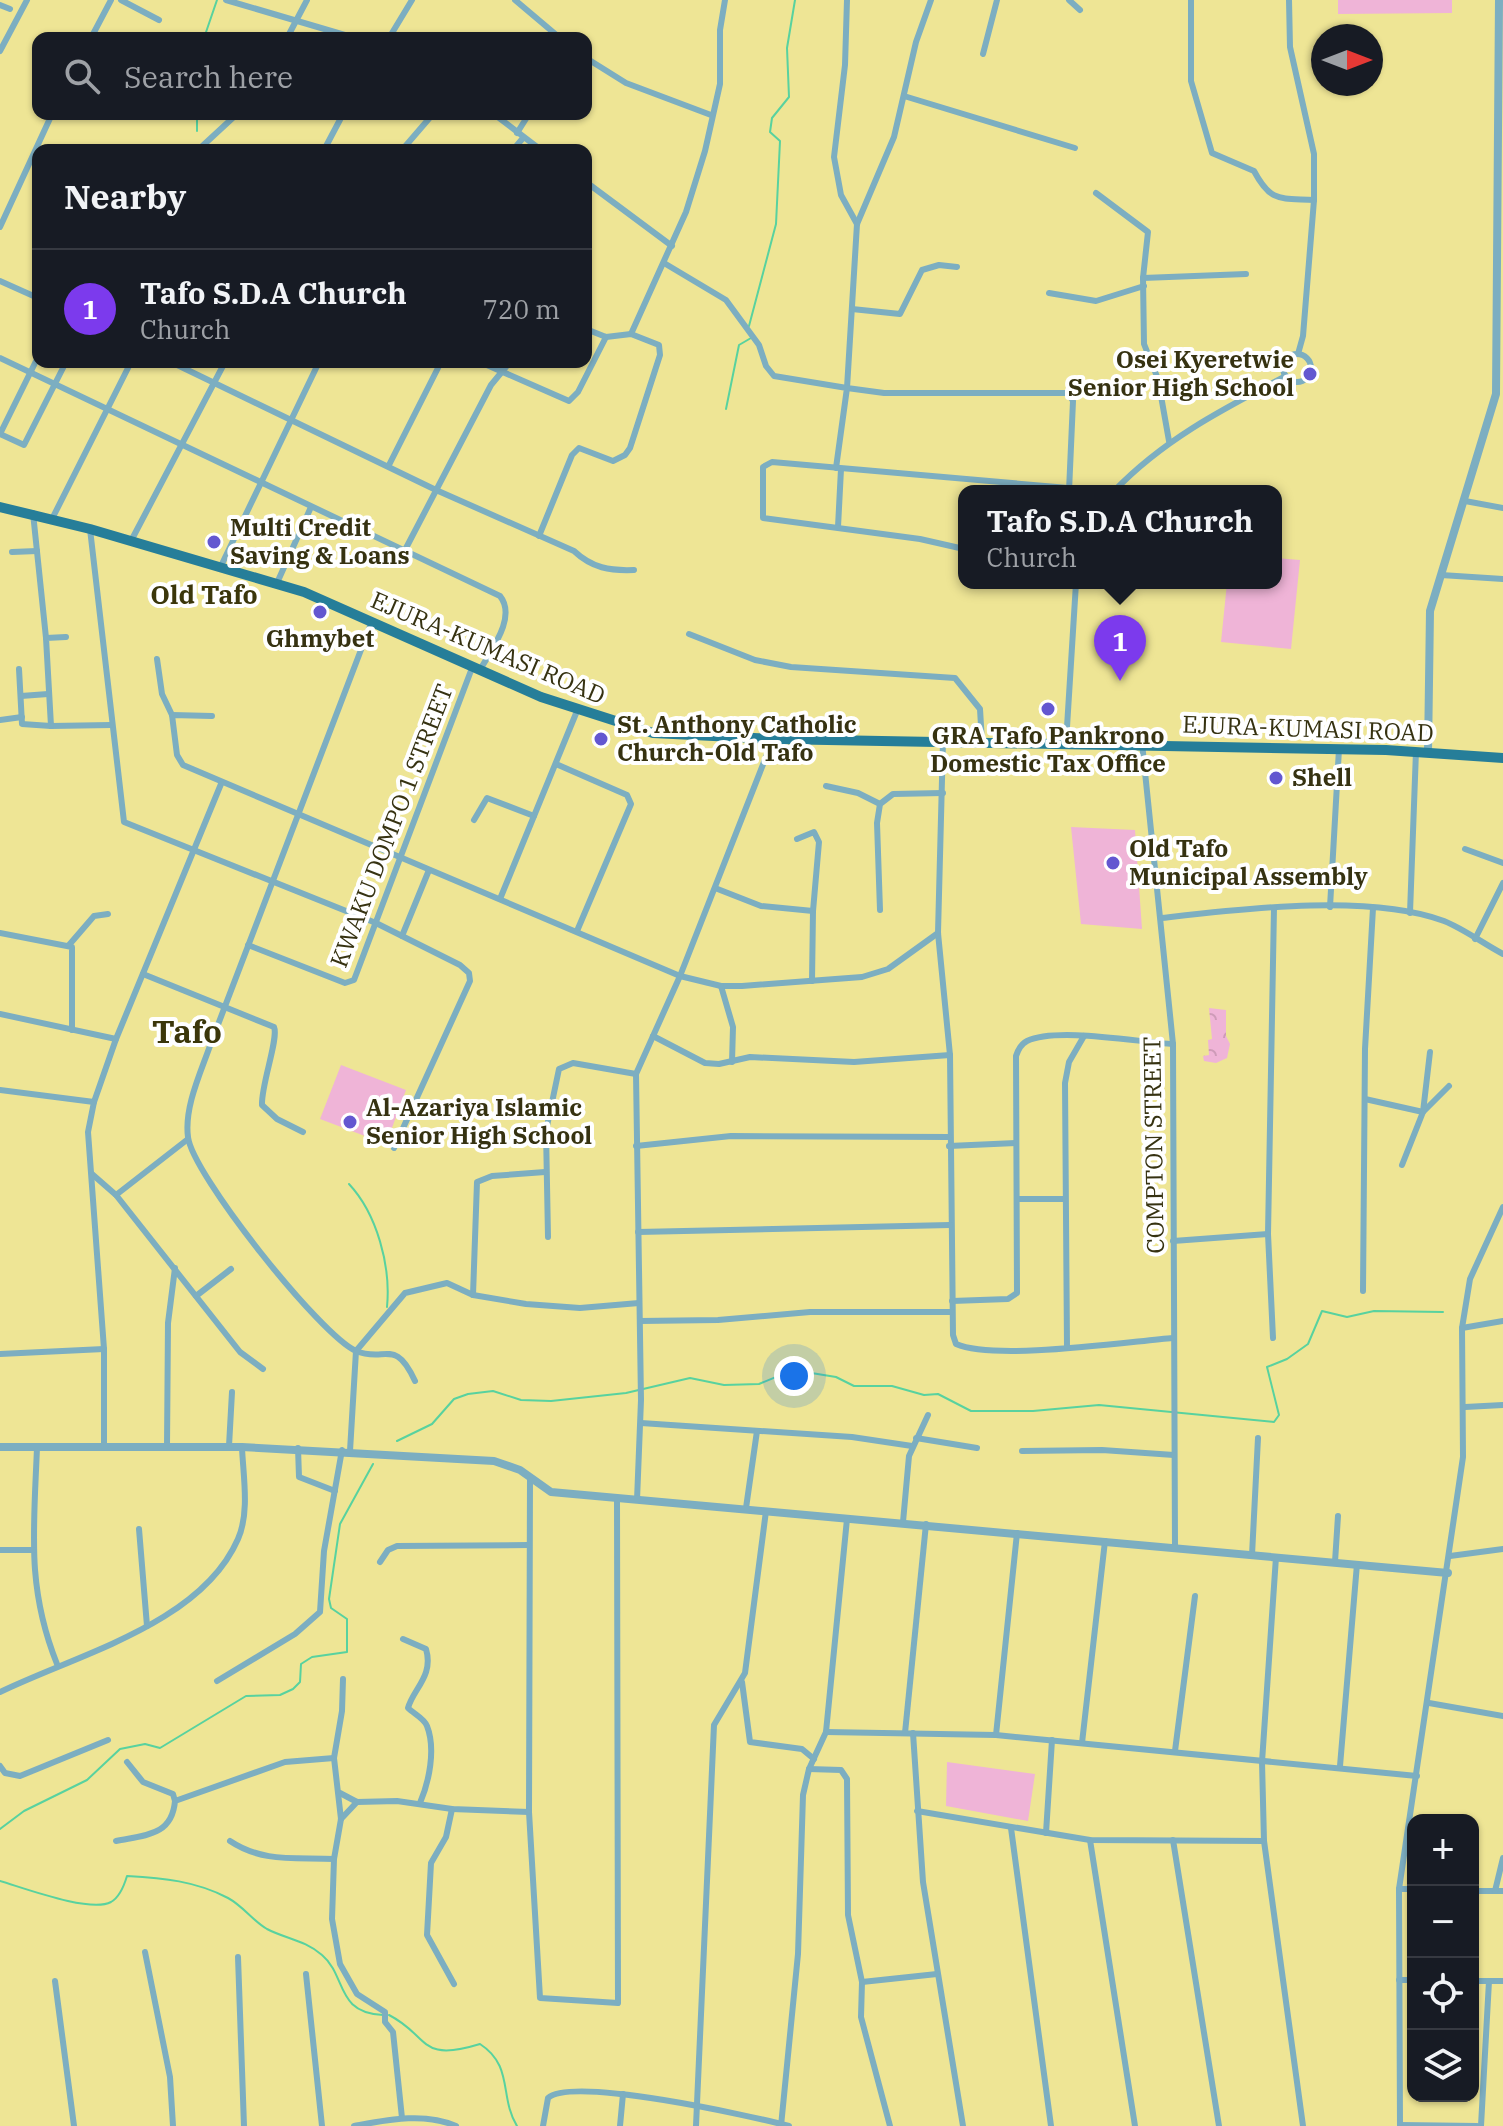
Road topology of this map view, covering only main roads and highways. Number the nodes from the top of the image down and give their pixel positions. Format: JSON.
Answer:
{"nodes":[{"id":1,"x":0,"y":507,"type":"edge"},
{"id":2,"x":1503,"y":758,"type":"edge"}],
"edges":[{"from":1,"to":2,"type":"main road","name":"EJURA-KUMASI ROAD"}]}
